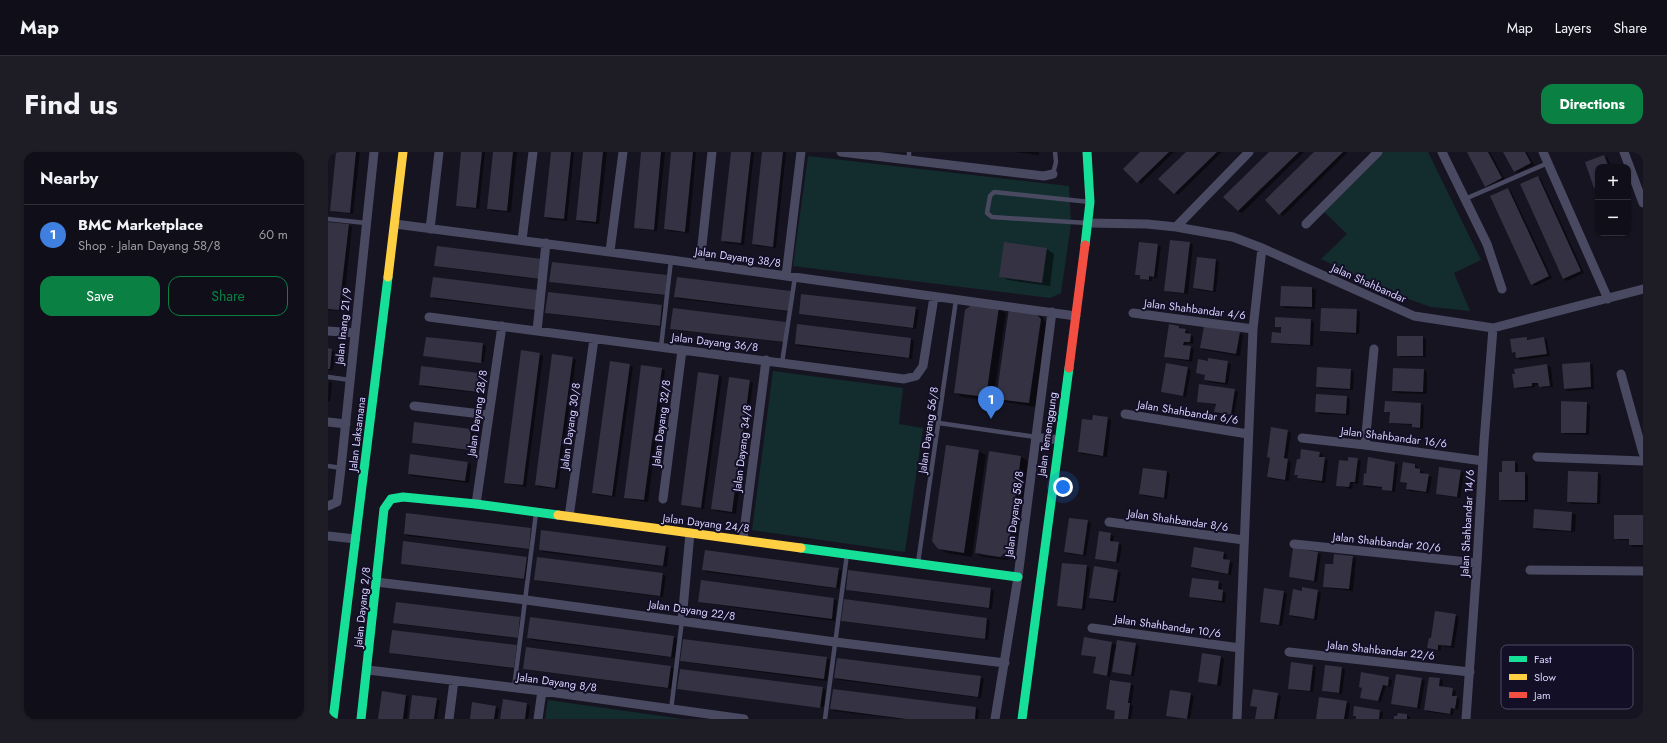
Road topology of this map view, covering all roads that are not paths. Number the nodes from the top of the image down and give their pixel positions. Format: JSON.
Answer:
{"nodes":[{"id":1,"x":374,"y":152,"type":"edge"},
{"id":2,"x":403,"y":152,"type":"edge"},
{"id":3,"x":439,"y":152,"type":"edge"},
{"id":4,"x":533,"y":152,"type":"edge"},
{"id":5,"x":623,"y":152,"type":"edge"},
{"id":6,"x":712,"y":152,"type":"edge"},
{"id":7,"x":801,"y":152,"type":"edge"},
{"id":8,"x":841,"y":152,"type":"edge"},
{"id":9,"x":1055,"y":152,"type":"edge"},
{"id":10,"x":1087,"y":152,"type":"edge"},
{"id":11,"x":1249,"y":152,"type":"edge"},
{"id":12,"x":1378,"y":152,"type":"edge"},
{"id":13,"x":1442,"y":152,"type":"edge"},
{"id":14,"x":1542,"y":152,"type":"edge"},
{"id":15,"x":1624,"y":152,"type":"edge"},
{"id":16,"x":909,"y":156,"type":"edge"},
{"id":17,"x":1548,"y":163,"type":"junction"},
{"id":18,"x":1053,"y":174,"type":"joint"},
{"id":19,"x":1465,"y":199,"type":"junction"},
{"id":20,"x":1090,"y":202,"type":"junction"},
{"id":21,"x":1643,"y":203,"type":"edge"},
{"id":22,"x":328,"y":219,"type":"edge"},
{"id":23,"x":366,"y":223,"type":"junction"},
{"id":24,"x":1088,"y":223,"type":"junction"},
{"id":25,"x":396,"y":224,"type":"junction"},
{"id":26,"x":1306,"y":224,"type":"dead end"},
{"id":27,"x":1176,"y":227,"type":"junction"},
{"id":28,"x":430,"y":229,"type":"junction"},
{"id":29,"x":522,"y":240,"type":"junction"},
{"id":30,"x":546,"y":243,"type":"junction"},
{"id":31,"x":1262,"y":248,"type":"junction"},
{"id":32,"x":610,"y":252,"type":"junction"},
{"id":33,"x":671,"y":260,"type":"junction"},
{"id":34,"x":700,"y":264,"type":"junction"},
{"id":35,"x":790,"y":276,"type":"junction"},
{"id":36,"x":1502,"y":289,"type":"dead end"},
{"id":37,"x":1643,"y":289,"type":"edge"},
{"id":38,"x":934,"y":297,"type":"junction"},
{"id":39,"x":1608,"y":299,"type":"junction"},
{"id":40,"x":956,"y":300,"type":"junction"},
{"id":41,"x":1052,"y":312,"type":"junction"},
{"id":42,"x":1133,"y":313,"type":"dead end"},
{"id":43,"x":1076,"y":316,"type":"junction"},
{"id":44,"x":429,"y":317,"type":"dead end"},
{"id":45,"x":502,"y":326,"type":"junction"},
{"id":46,"x":1493,"y":328,"type":"junction"},
{"id":47,"x":1253,"y":329,"type":"junction"},
{"id":48,"x":328,"y":331,"type":"edge"},
{"id":49,"x":537,"y":331,"type":"junction"},
{"id":50,"x":354,"y":333,"type":"junction"},
{"id":51,"x":594,"y":339,"type":"junction"},
{"id":52,"x":661,"y":348,"type":"junction"},
{"id":53,"x":1374,"y":349,"type":"dead end"},
{"id":54,"x":682,"y":350,"type":"junction"},
{"id":55,"x":766,"y":360,"type":"junction"},
{"id":56,"x":782,"y":363,"type":"junction"},
{"id":57,"x":1621,"y":374,"type":"dead end"},
{"id":58,"x":328,"y":377,"type":"edge"},
{"id":59,"x":350,"y":380,"type":"junction"},
{"id":60,"x":414,"y":406,"type":"dead end"},
{"id":61,"x":1125,"y":414,"type":"dead end"},
{"id":62,"x":489,"y":415,"type":"junction"},
{"id":63,"x":328,"y":422,"type":"edge"},
{"id":64,"x":939,"y":423,"type":"junction"},
{"id":65,"x":346,"y":424,"type":"junction"},
{"id":66,"x":1248,"y":434,"type":"junction"},
{"id":67,"x":1036,"y":437,"type":"junction"},
{"id":68,"x":1302,"y":438,"type":"dead end"},
{"id":69,"x":1059,"y":440,"type":"junction"},
{"id":70,"x":1365,"y":445,"type":"junction"},
{"id":71,"x":1643,"y":453,"type":"edge"},
{"id":72,"x":1537,"y":457,"type":"dead end"},
{"id":73,"x":1483,"y":461,"type":"junction"},
{"id":74,"x":1643,"y":461,"type":"edge"},
{"id":75,"x":328,"y":466,"type":"edge"},
{"id":76,"x":341,"y":468,"type":"junction"},
{"id":77,"x":391,"y":498,"type":"joint"},
{"id":78,"x":663,"y":499,"type":"dead end"},
{"id":79,"x":476,"y":504,"type":"junction"},
{"id":80,"x":328,"y":506,"type":"edge"},
{"id":81,"x":536,"y":512,"type":"junction"},
{"id":82,"x":569,"y":517,"type":"junction"},
{"id":83,"x":1109,"y":522,"type":"dead end"},
{"id":84,"x":690,"y":533,"type":"junction"},
{"id":85,"x":328,"y":536,"type":"edge"},
{"id":86,"x":356,"y":539,"type":"junction"},
{"id":87,"x":744,"y":539,"type":"junction"},
{"id":88,"x":1244,"y":540,"type":"junction"},
{"id":89,"x":1294,"y":544,"type":"dead end"},
{"id":90,"x":847,"y":554,"type":"junction"},
{"id":91,"x":918,"y":563,"type":"junction"},
{"id":92,"x":1477,"y":563,"type":"junction"},
{"id":93,"x":1530,"y":570,"type":"dead end"},
{"id":94,"x":1643,"y":571,"type":"edge"},
{"id":95,"x":1018,"y":577,"type":"junction"},
{"id":96,"x":376,"y":582,"type":"junction"},
{"id":97,"x":526,"y":600,"type":"junction"},
{"id":98,"x":682,"y":620,"type":"junction"},
{"id":99,"x":1092,"y":628,"type":"dead end"},
{"id":100,"x":835,"y":642,"type":"junction"},
{"id":101,"x":1240,"y":648,"type":"junction"},
{"id":102,"x":1289,"y":652,"type":"dead end"},
{"id":103,"x":1005,"y":663,"type":"junction"},
{"id":104,"x":368,"y":670,"type":"junction"},
{"id":105,"x":1470,"y":672,"type":"junction"},
{"id":106,"x":454,"y":681,"type":"junction"},
{"id":107,"x":514,"y":688,"type":"junction"},
{"id":108,"x":542,"y":691,"type":"junction"},
{"id":109,"x":670,"y":710,"type":"junction"},
{"id":110,"x":725,"y":718,"type":"edge"},
{"id":111,"x":333,"y":719,"type":"edge"},
{"id":112,"x":361,"y":719,"type":"edge"},
{"id":113,"x":449,"y":719,"type":"edge"},
{"id":114,"x":538,"y":719,"type":"edge"},
{"id":115,"x":744,"y":719,"type":"edge"},
{"id":116,"x":825,"y":719,"type":"edge"},
{"id":117,"x":996,"y":719,"type":"edge"},
{"id":118,"x":1022,"y":719,"type":"edge"},
{"id":119,"x":1237,"y":719,"type":"edge"},
{"id":120,"x":1466,"y":719,"type":"edge"}],
"edges":[{"from":1,"to":23,"type":"street","name":"Jalan Inang 21/9"},
{"from":2,"to":25,"type":"street","name":"Jalan Laksamana"},
{"from":3,"to":28,"type":"street"},
{"from":4,"to":29,"type":"street"},
{"from":5,"to":32,"type":"street"},
{"from":6,"to":34,"type":"street"},
{"from":7,"to":35,"type":"street"},
{"from":8,"to":16,"type":"street"},
{"from":9,"to":18,"type":"lane"},
{"from":10,"to":20,"type":"street","name":"Jalan Temenggung"},
{"from":11,"to":27,"type":"street"},
{"from":12,"to":26,"type":"street"},
{"from":13,"to":19,"type":"street"},
{"from":14,"to":17,"type":"street"},
{"from":15,"to":21,"type":"street"},
{"from":16,"to":18,"type":"street"},
{"from":17,"to":19,"type":"lane"},
{"from":17,"to":39,"type":"street"},
{"from":19,"to":36,"type":"street"},
{"from":20,"to":24,"type":"street","name":"Jalan Temenggung"},
{"from":20,"to":24,"type":"lane"},
{"from":22,"to":23,"type":"lane"},
{"from":23,"to":50,"type":"street","name":"Jalan Inang 21/9"},
{"from":24,"to":27,"type":"street","name":"Jalan Shahbandar"},
{"from":24,"to":43,"type":"street","name":"Jalan Temenggung"},
{"from":25,"to":28,"type":"street","name":"Jalan Dayang 38/8"},
{"from":25,"to":86,"type":"street","name":"Jalan Laksamana"},
{"from":27,"to":31,"type":"street","name":"Jalan Shahbandar"},
{"from":28,"to":29,"type":"street","name":"Jalan Dayang 38/8"},
{"from":29,"to":30,"type":"street","name":"Jalan Dayang 38/8"},
{"from":30,"to":32,"type":"street","name":"Jalan Dayang 38/8"},
{"from":30,"to":49,"type":"street"},
{"from":31,"to":46,"type":"street","name":"Jalan Shahbandar"},
{"from":31,"to":47,"type":"street"},
{"from":32,"to":33,"type":"street","name":"Jalan Dayang 38/8"},
{"from":33,"to":34,"type":"street","name":"Jalan Dayang 38/8"},
{"from":33,"to":52,"type":"lane"},
{"from":34,"to":35,"type":"street","name":"Jalan Dayang 38/8"},
{"from":35,"to":38,"type":"street","name":"Jalan Dayang 38/8"},
{"from":35,"to":56,"type":"lane"},
{"from":37,"to":39,"type":"street","name":"Jalan Shahbandar"},
{"from":38,"to":40,"type":"street","name":"Jalan Dayang 38/8"},
{"from":38,"to":56,"type":"street","name":"Jalan Dayang 36/8"},
{"from":39,"to":46,"type":"street","name":"Jalan Shahbandar"},
{"from":40,"to":41,"type":"street","name":"Jalan Dayang 38/8"},
{"from":40,"to":64,"type":"lane","name":"Jalan Dayang 56/8"},
{"from":41,"to":43,"type":"street","name":"Jalan Dayang 38/8"},
{"from":41,"to":67,"type":"street","name":"Jalan Dayang 58/8"},
{"from":42,"to":47,"type":"street","name":"Jalan Shahbandar 4/6"},
{"from":43,"to":69,"type":"street","name":"Jalan Temenggung"},
{"from":44,"to":45,"type":"street","name":"Jalan Dayang 36/8"},
{"from":45,"to":49,"type":"street","name":"Jalan Dayang 36/8"},
{"from":45,"to":62,"type":"street","name":"Jalan Dayang 28/8"},
{"from":46,"to":73,"type":"street","name":"Jalan Shahbandar 14/6"},
{"from":47,"to":66,"type":"street"},
{"from":48,"to":50,"type":"street"},
{"from":49,"to":51,"type":"street","name":"Jalan Dayang 36/8"},
{"from":50,"to":59,"type":"street","name":"Jalan Inang 21/9"},
{"from":51,"to":52,"type":"street","name":"Jalan Dayang 36/8"},
{"from":51,"to":82,"type":"street","name":"Jalan Dayang 30/8"},
{"from":52,"to":54,"type":"street","name":"Jalan Dayang 36/8"},
{"from":53,"to":70,"type":"street"},
{"from":54,"to":55,"type":"street","name":"Jalan Dayang 36/8"},
{"from":54,"to":78,"type":"street","name":"Jalan Dayang 32/8"},
{"from":55,"to":56,"type":"street","name":"Jalan Dayang 36/8"},
{"from":55,"to":87,"type":"street","name":"Jalan Dayang 34/8"},
{"from":57,"to":71,"type":"street"},
{"from":58,"to":59,"type":"lane"},
{"from":59,"to":65,"type":"street","name":"Jalan Inang 21/9"},
{"from":60,"to":62,"type":"street"},
{"from":61,"to":66,"type":"street","name":"Jalan Shahbandar 6/6"},
{"from":62,"to":79,"type":"street","name":"Jalan Dayang 28/8"},
{"from":63,"to":65,"type":"street"},
{"from":64,"to":67,"type":"lane"},
{"from":64,"to":91,"type":"lane","name":"Jalan Dayang 56/8"},
{"from":65,"to":76,"type":"street","name":"Jalan Inang 21/9"},
{"from":66,"to":88,"type":"street"},
{"from":67,"to":69,"type":"street"},
{"from":67,"to":95,"type":"street","name":"Jalan Dayang 58/8"},
{"from":68,"to":70,"type":"street","name":"Jalan Shahbandar 16/6"},
{"from":69,"to":118,"type":"street","name":"Jalan Temenggung"},
{"from":70,"to":73,"type":"street","name":"Jalan Shahbandar 16/6"},
{"from":72,"to":74,"type":"street"},
{"from":73,"to":92,"type":"street","name":"Jalan Shahbandar 14/6"},
{"from":75,"to":76,"type":"lane"},
{"from":76,"to":80,"type":"street","name":"Jalan Inang 21/9"},
{"from":77,"to":79,"type":"street","name":"Jalan Dayang 24/8"},
{"from":77,"to":96,"type":"street","name":"Jalan Dayang 2/8"},
{"from":79,"to":81,"type":"street","name":"Jalan Dayang 24/8"},
{"from":81,"to":82,"type":"street","name":"Jalan Dayang 24/8"},
{"from":81,"to":97,"type":"lane"},
{"from":82,"to":84,"type":"street","name":"Jalan Dayang 24/8"},
{"from":83,"to":88,"type":"street","name":"Jalan Shahbandar 8/6"},
{"from":84,"to":87,"type":"street","name":"Jalan Dayang 24/8"},
{"from":84,"to":98,"type":"street"},
{"from":85,"to":86,"type":"street"},
{"from":86,"to":111,"type":"street","name":"Jalan Laksamana"},
{"from":87,"to":90,"type":"street","name":"Jalan Dayang 24/8"},
{"from":88,"to":101,"type":"street"},
{"from":89,"to":92,"type":"street","name":"Jalan Shahbandar 20/6"},
{"from":90,"to":91,"type":"street","name":"Jalan Dayang 24/8"},
{"from":90,"to":100,"type":"lane"},
{"from":91,"to":95,"type":"street","name":"Jalan Dayang 24/8"},
{"from":92,"to":105,"type":"street","name":"Jalan Shahbandar 14/6"},
{"from":93,"to":94,"type":"street"},
{"from":95,"to":103,"type":"street","name":"Jalan Dayang 58/8"},
{"from":96,"to":97,"type":"street","name":"Jalan Dayang 22/8"},
{"from":96,"to":104,"type":"street","name":"Jalan Dayang 2/8"},
{"from":97,"to":98,"type":"street","name":"Jalan Dayang 22/8"},
{"from":97,"to":107,"type":"lane"},
{"from":98,"to":100,"type":"street","name":"Jalan Dayang 22/8"},
{"from":98,"to":109,"type":"lane"},
{"from":99,"to":101,"type":"street","name":"Jalan Shahbandar 10/6"},
{"from":100,"to":103,"type":"street","name":"Jalan Dayang 22/8"},
{"from":100,"to":116,"type":"lane"},
{"from":101,"to":119,"type":"street"},
{"from":102,"to":105,"type":"street","name":"Jalan Shahbandar 22/6"},
{"from":103,"to":117,"type":"street","name":"Jalan Dayang 58/8"},
{"from":104,"to":106,"type":"street","name":"Jalan Dayang 8/8"},
{"from":104,"to":112,"type":"street","name":"Jalan Dayang 2/8"},
{"from":105,"to":120,"type":"street","name":"Jalan Shahbandar 14/6"},
{"from":106,"to":107,"type":"street","name":"Jalan Dayang 8/8"},
{"from":106,"to":113,"type":"street"},
{"from":107,"to":108,"type":"street","name":"Jalan Dayang 8/8"},
{"from":108,"to":109,"type":"street","name":"Jalan Dayang 8/8"},
{"from":108,"to":114,"type":"street"},
{"from":109,"to":110,"type":"street","name":"Jalan Dayang 8/8"},
{"from":110,"to":115,"type":"street","name":"Jalan Dayang 8/8"}]}
